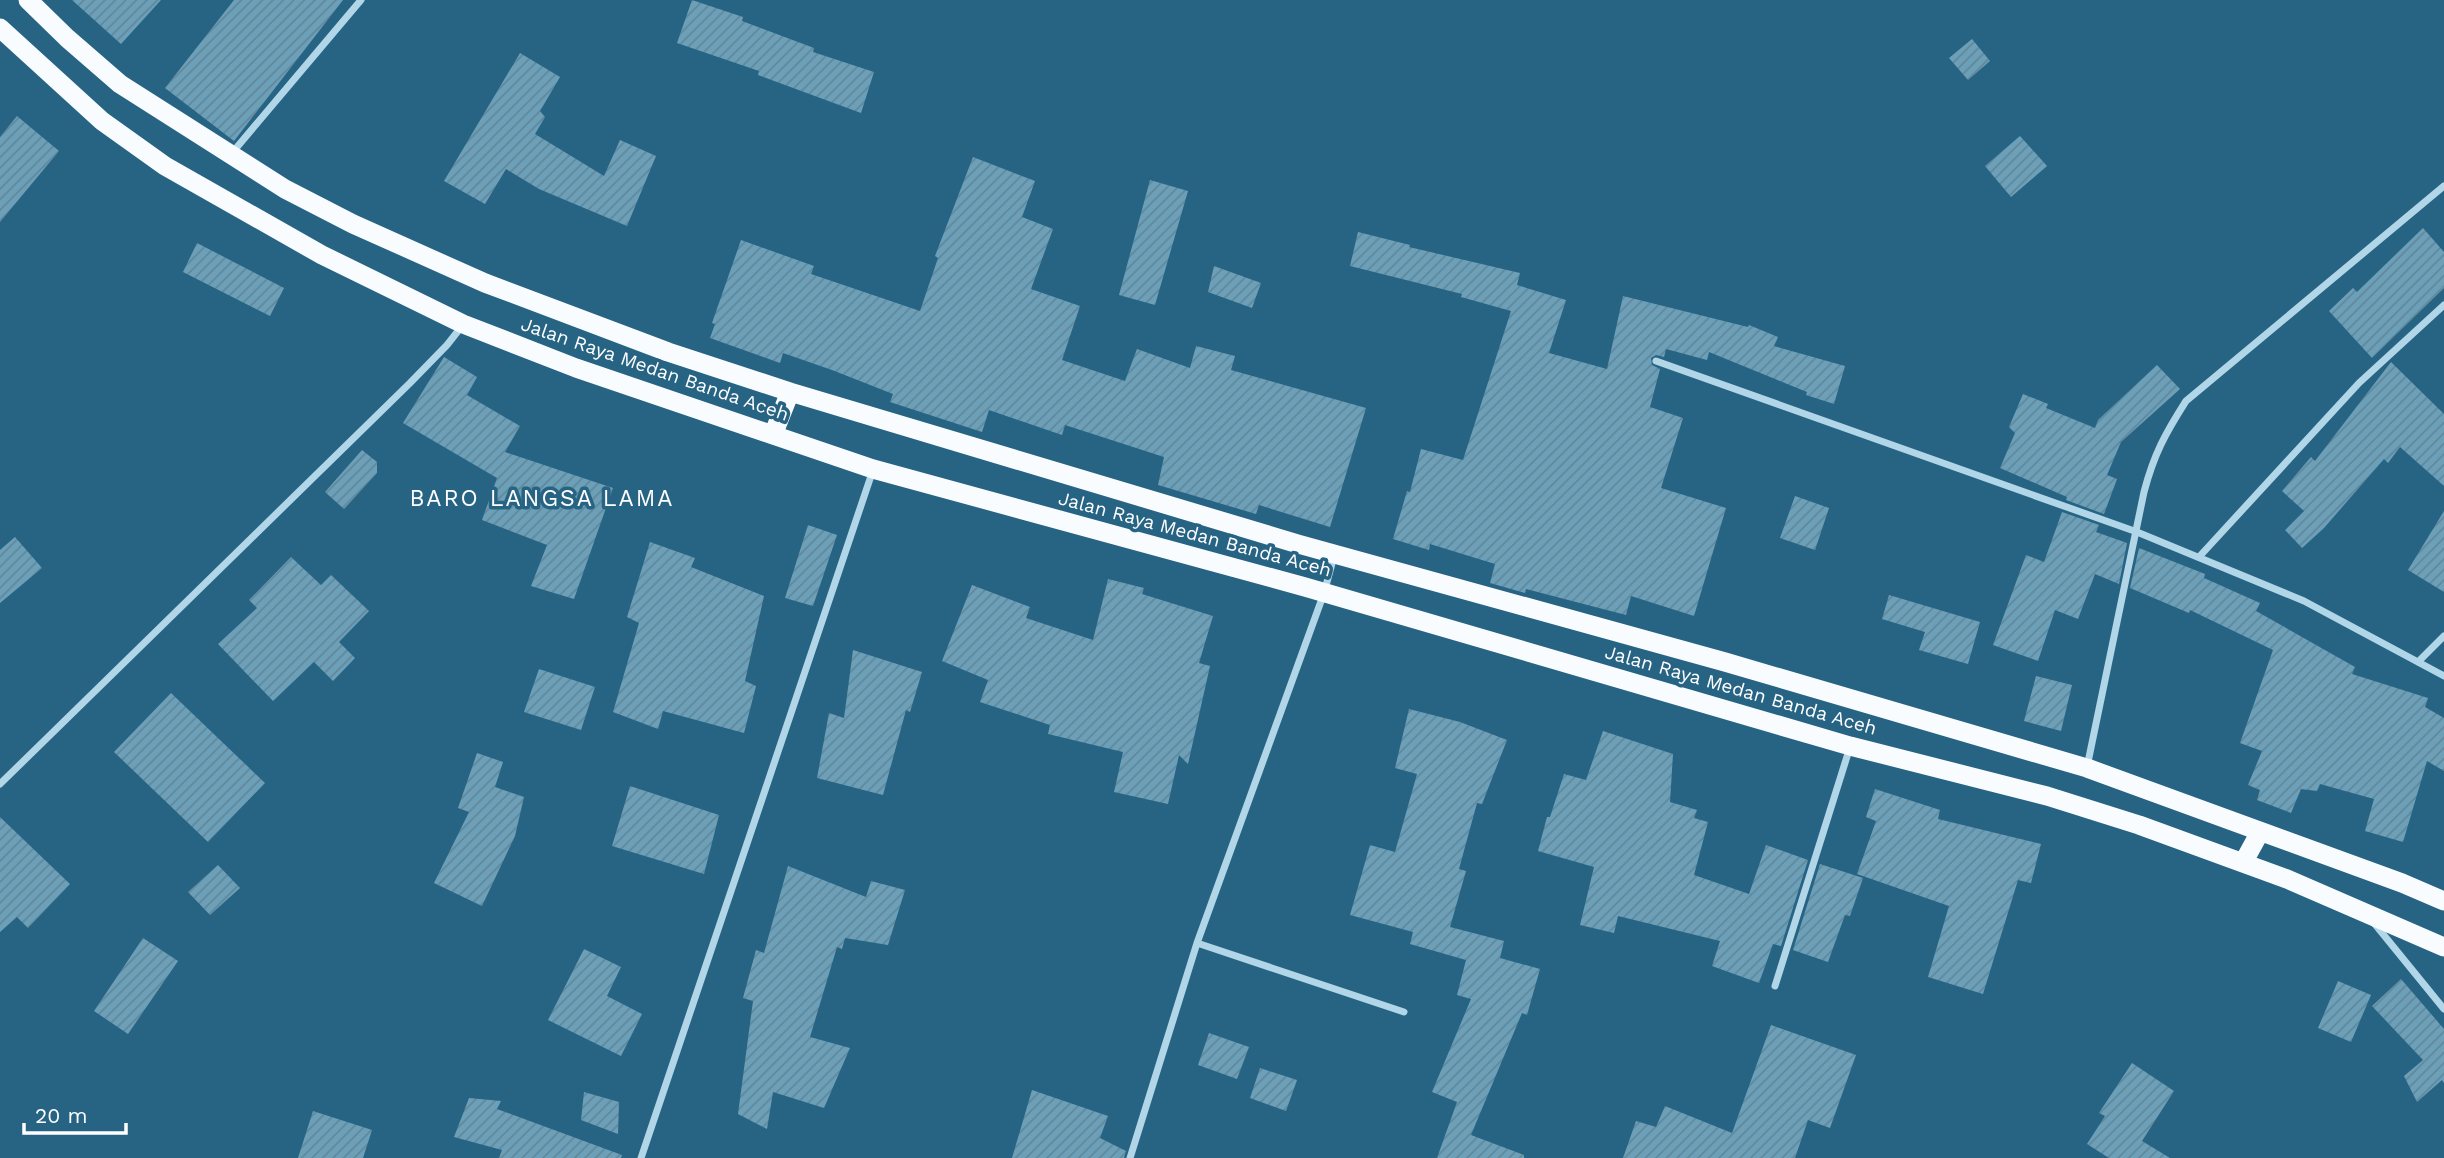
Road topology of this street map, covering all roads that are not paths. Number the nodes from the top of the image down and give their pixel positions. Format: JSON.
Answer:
{"nodes":[{"id":1,"x":28,"y":0,"type":"edge"},
{"id":2,"x":361,"y":0,"type":"edge"},
{"id":3,"x":0,"y":28,"type":"edge"},
{"id":4,"x":231,"y":154,"type":"junction"},
{"id":5,"x":2444,"y":186,"type":"edge"},
{"id":6,"x":2444,"y":305,"type":"edge"},
{"id":7,"x":463,"y":324,"type":"junction"},
{"id":8,"x":1656,"y":361,"type":"dead end"},
{"id":9,"x":790,"y":392,"type":"junction"},
{"id":10,"x":773,"y":435,"type":"junction"},
{"id":11,"x":873,"y":469,"type":"junction"},
{"id":12,"x":2137,"y":532,"type":"junction"},
{"id":13,"x":1335,"y":553,"type":"junction"},
{"id":14,"x":2199,"y":557,"type":"junction"},
{"id":15,"x":1324,"y":593,"type":"junction"},
{"id":16,"x":2444,"y":636,"type":"edge"},
{"id":17,"x":2418,"y":662,"type":"junction"},
{"id":18,"x":2444,"y":676,"type":"edge"},
{"id":19,"x":1850,"y":746,"type":"junction"},
{"id":20,"x":2087,"y":768,"type":"junction"},
{"id":21,"x":0,"y":784,"type":"edge"},
{"id":22,"x":2260,"y":832,"type":"junction"},
{"id":23,"x":2243,"y":863,"type":"junction"},
{"id":24,"x":2444,"y":901,"type":"edge"},
{"id":25,"x":2367,"y":915,"type":"junction"},
{"id":26,"x":1197,"y":943,"type":"junction"},
{"id":27,"x":2444,"y":947,"type":"edge"},
{"id":28,"x":1775,"y":986,"type":"dead end"},
{"id":29,"x":2444,"y":1009,"type":"edge"},
{"id":30,"x":1404,"y":1012,"type":"dead end"},
{"id":31,"x":641,"y":1158,"type":"edge"},
{"id":32,"x":1130,"y":1158,"type":"edge"}],
"edges":[{"from":1,"to":4,"type":"highway","name":"Jalan Raya Medan Banda Aceh"},
{"from":2,"to":4,"type":"street"},
{"from":3,"to":7,"type":"highway","name":"Jalan Raya Medan Banda Aceh"},
{"from":4,"to":9,"type":"highway","name":"Jalan Raya Medan Banda Aceh"},
{"from":5,"to":12,"type":"street"},
{"from":6,"to":14,"type":"street"},
{"from":7,"to":10,"type":"highway","name":"Jalan Raya Medan Banda Aceh"},
{"from":7,"to":21,"type":"street"},
{"from":8,"to":12,"type":"street"},
{"from":9,"to":10,"type":"highway"},
{"from":9,"to":13,"type":"highway","name":"Jalan Raya Medan Banda Aceh"},
{"from":10,"to":11,"type":"highway","name":"Jalan Raya Medan Banda Aceh"},
{"from":11,"to":15,"type":"highway","name":"Jalan Raya Medan Banda Aceh"},
{"from":11,"to":31,"type":"street"},
{"from":12,"to":14,"type":"street"},
{"from":12,"to":20,"type":"street"},
{"from":13,"to":15,"type":"street"},
{"from":13,"to":20,"type":"highway","name":"Jalan Raya Medan Banda Aceh"},
{"from":14,"to":17,"type":"street"},
{"from":15,"to":19,"type":"highway","name":"Jalan Raya Medan Banda Aceh"},
{"from":15,"to":26,"type":"street"},
{"from":16,"to":17,"type":"street"},
{"from":17,"to":18,"type":"street"},
{"from":19,"to":23,"type":"highway","name":"Jalan Raya Medan Banda Aceh"},
{"from":19,"to":28,"type":"street"},
{"from":20,"to":22,"type":"highway","name":"Jalan Raya Medan Banda Aceh"},
{"from":22,"to":23,"type":"highway"},
{"from":22,"to":24,"type":"highway","name":"Jalan Raya Medan Banda Aceh"},
{"from":23,"to":25,"type":"highway","name":"Jalan Raya Medan Banda Aceh"},
{"from":25,"to":27,"type":"highway","name":"Jalan Raya Medan Banda Aceh"},
{"from":25,"to":29,"type":"street"},
{"from":26,"to":30,"type":"street"},
{"from":26,"to":32,"type":"street"}]}
